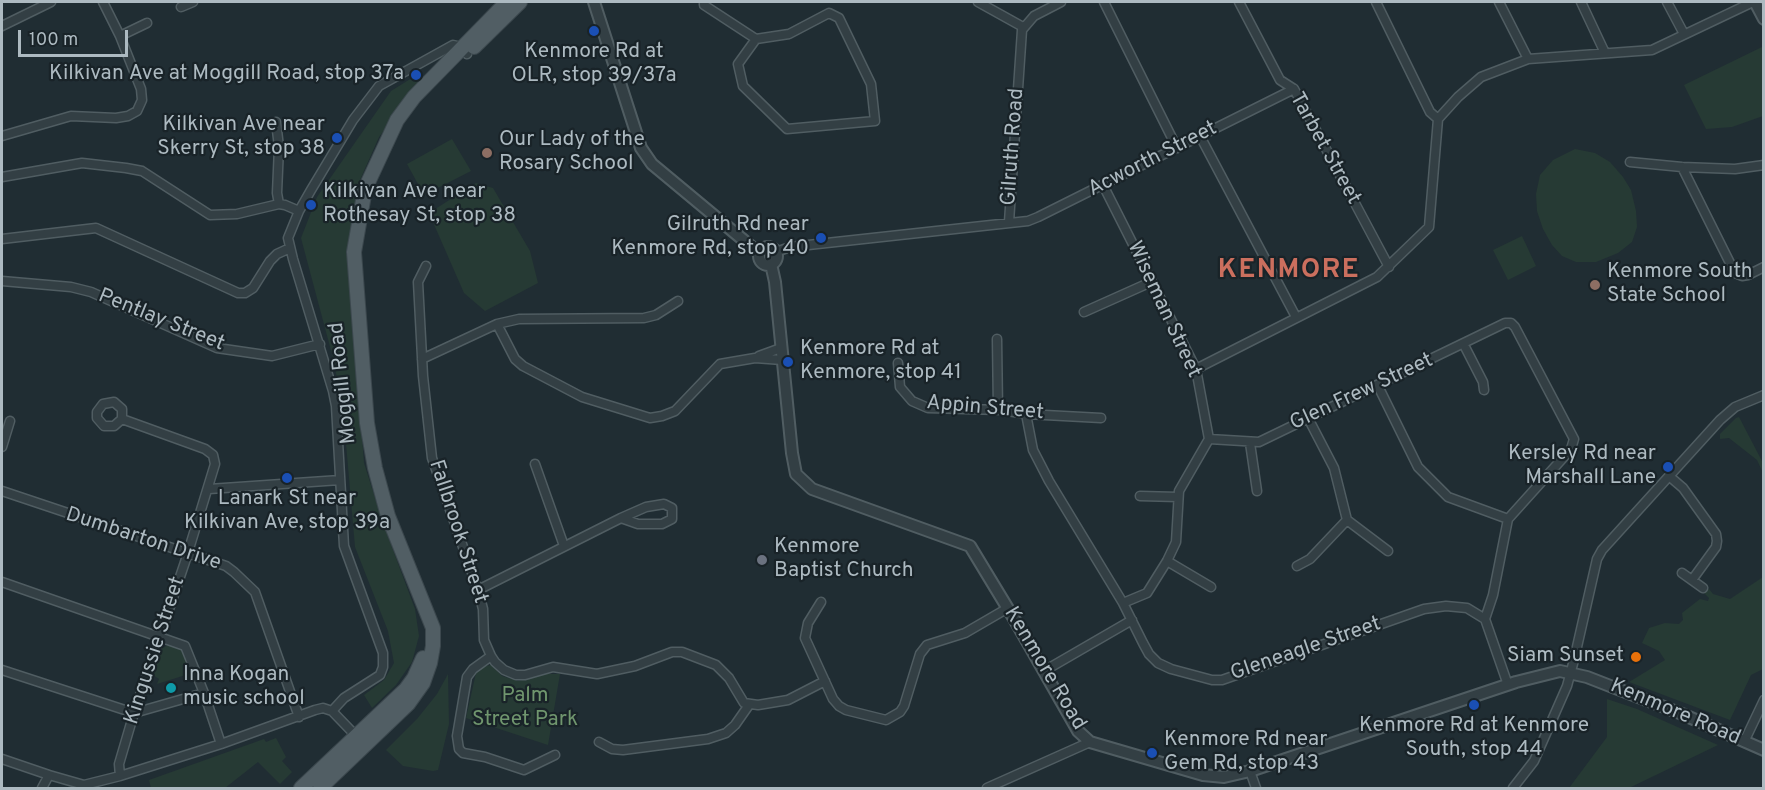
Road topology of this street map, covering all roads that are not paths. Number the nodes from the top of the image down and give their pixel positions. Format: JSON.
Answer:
{"nodes":[{"id":1,"x":51,"y":2,"type":"edge"},
{"id":2,"x":103,"y":2,"type":"edge"},
{"id":3,"x":193,"y":2,"type":"edge"},
{"id":4,"x":507,"y":2,"type":"edge"},
{"id":5,"x":520,"y":2,"type":"edge"},
{"id":6,"x":594,"y":2,"type":"edge"},
{"id":7,"x":704,"y":2,"type":"edge"},
{"id":8,"x":978,"y":2,"type":"edge"},
{"id":9,"x":1061,"y":2,"type":"edge"},
{"id":10,"x":1104,"y":2,"type":"edge"},
{"id":11,"x":1239,"y":2,"type":"edge"},
{"id":12,"x":1376,"y":2,"type":"edge"},
{"id":13,"x":1499,"y":2,"type":"edge"},
{"id":14,"x":1581,"y":2,"type":"edge"},
{"id":15,"x":1667,"y":2,"type":"edge"},
{"id":16,"x":1754,"y":2,"type":"edge"},
{"id":17,"x":181,"y":7,"type":"dead end"},
{"id":18,"x":1764,"y":19,"type":"edge"},
{"id":19,"x":147,"y":23,"type":"dead end"},
{"id":20,"x":2,"y":26,"type":"edge"},
{"id":21,"x":1023,"y":27,"type":"junction"},
{"id":22,"x":1684,"y":34,"type":"junction"},
{"id":23,"x":120,"y":36,"type":"junction"},
{"id":24,"x":756,"y":39,"type":"junction"},
{"id":25,"x":465,"y":51,"type":"junction"},
{"id":26,"x":1605,"y":53,"type":"junction"},
{"id":27,"x":1528,"y":59,"type":"junction"},
{"id":28,"x":1294,"y":89,"type":"junction"},
{"id":29,"x":1438,"y":119,"type":"junction"},
{"id":30,"x":276,"y":122,"type":"dead end"},
{"id":31,"x":2,"y":136,"type":"edge"},
{"id":32,"x":1200,"y":136,"type":"junction"},
{"id":33,"x":1177,"y":148,"type":"junction"},
{"id":34,"x":1630,"y":162,"type":"dead end"},
{"id":35,"x":1764,"y":165,"type":"edge"},
{"id":36,"x":1682,"y":167,"type":"junction"},
{"id":37,"x":2,"y":177,"type":"edge"},
{"id":38,"x":1103,"y":185,"type":"junction"},
{"id":39,"x":279,"y":204,"type":"junction"},
{"id":40,"x":298,"y":212,"type":"junction"},
{"id":41,"x":1009,"y":222,"type":"junction"},
{"id":42,"x":2,"y":239,"type":"edge"},
{"id":43,"x":290,"y":248,"type":"junction"},
{"id":44,"x":776,"y":252,"type":"junction"},
{"id":45,"x":759,"y":253,"type":"junction"},
{"id":46,"x":771,"y":264,"type":"junction"},
{"id":47,"x":426,"y":266,"type":"dead end"},
{"id":48,"x":1389,"y":267,"type":"junction"},
{"id":49,"x":1764,"y":267,"type":"edge"},
{"id":50,"x":2,"y":281,"type":"edge"},
{"id":51,"x":1151,"y":282,"type":"junction"},
{"id":52,"x":678,"y":300,"type":"dead end"},
{"id":53,"x":1084,"y":312,"type":"dead end"},
{"id":54,"x":1296,"y":317,"type":"junction"},
{"id":55,"x":497,"y":324,"type":"junction"},
{"id":56,"x":997,"y":339,"type":"dead end"},
{"id":57,"x":320,"y":344,"type":"junction"},
{"id":58,"x":1464,"y":345,"type":"junction"},
{"id":59,"x":781,"y":348,"type":"junction"},
{"id":60,"x":755,"y":358,"type":"junction"},
{"id":61,"x":422,"y":359,"type":"junction"},
{"id":62,"x":782,"y":360,"type":"junction"},
{"id":63,"x":898,"y":363,"type":"dead end"},
{"id":64,"x":1196,"y":369,"type":"junction"},
{"id":65,"x":1378,"y":386,"type":"junction"},
{"id":66,"x":1484,"y":390,"type":"dead end"},
{"id":67,"x":1764,"y":395,"type":"edge"},
{"id":68,"x":998,"y":410,"type":"junction"},
{"id":69,"x":1026,"y":414,"type":"junction"},
{"id":70,"x":1101,"y":418,"type":"dead end"},
{"id":71,"x":1308,"y":418,"type":"junction"},
{"id":72,"x":122,"y":419,"type":"dead end"},
{"id":73,"x":10,"y":421,"type":"dead end"},
{"id":74,"x":1209,"y":439,"type":"junction"},
{"id":75,"x":1250,"y":443,"type":"junction"},
{"id":76,"x":2,"y":447,"type":"edge"},
{"id":77,"x":535,"y":464,"type":"dead end"},
{"id":78,"x":1670,"y":476,"type":"junction"},
{"id":79,"x":339,"y":480,"type":"junction"},
{"id":80,"x":209,"y":489,"type":"junction"},
{"id":81,"x":2,"y":491,"type":"edge"},
{"id":82,"x":1257,"y":491,"type":"dead end"},
{"id":83,"x":1140,"y":496,"type":"dead end"},
{"id":84,"x":1178,"y":497,"type":"junction"},
{"id":85,"x":621,"y":518,"type":"junction"},
{"id":86,"x":1508,"y":519,"type":"junction"},
{"id":87,"x":1347,"y":520,"type":"junction"},
{"id":88,"x":564,"y":546,"type":"junction"},
{"id":89,"x":1388,"y":551,"type":"dead end"},
{"id":90,"x":187,"y":554,"type":"junction"},
{"id":91,"x":1167,"y":561,"type":"junction"},
{"id":92,"x":1297,"y":566,"type":"dead end"},
{"id":93,"x":1682,"y":573,"type":"dead end"},
{"id":94,"x":1692,"y":580,"type":"junction"},
{"id":95,"x":2,"y":582,"type":"edge"},
{"id":96,"x":1211,"y":587,"type":"dead end"},
{"id":97,"x":1703,"y":588,"type":"dead end"},
{"id":98,"x":478,"y":590,"type":"junction"},
{"id":99,"x":822,"y":602,"type":"dead end"},
{"id":100,"x":1123,"y":603,"type":"junction"},
{"id":101,"x":1008,"y":608,"type":"junction"},
{"id":102,"x":1485,"y":619,"type":"junction"},
{"id":103,"x":1132,"y":620,"type":"junction"},
{"id":104,"x":160,"y":636,"type":"junction"},
{"id":105,"x":491,"y":656,"type":"junction"},
{"id":106,"x":2,"y":670,"type":"edge"},
{"id":107,"x":1044,"y":671,"type":"junction"},
{"id":108,"x":1571,"y":672,"type":"junction"},
{"id":109,"x":825,"y":681,"type":"junction"},
{"id":110,"x":1508,"y":685,"type":"junction"},
{"id":111,"x":204,"y":693,"type":"junction"},
{"id":112,"x":1764,"y":700,"type":"edge"},
{"id":113,"x":748,"y":705,"type":"junction"},
{"id":114,"x":332,"y":711,"type":"junction"},
{"id":115,"x":134,"y":713,"type":"junction"},
{"id":116,"x":1761,"y":713,"type":"edge"},
{"id":117,"x":299,"y":717,"type":"junction"},
{"id":118,"x":361,"y":741,"type":"junction"},
{"id":119,"x":599,"y":742,"type":"dead end"},
{"id":120,"x":1090,"y":742,"type":"junction"},
{"id":121,"x":1744,"y":742,"type":"junction"},
{"id":122,"x":221,"y":744,"type":"junction"},
{"id":123,"x":1764,"y":750,"type":"edge"},
{"id":124,"x":555,"y":755,"type":"dead end"},
{"id":125,"x":2,"y":759,"type":"edge"},
{"id":126,"x":1250,"y":771,"type":"junction"},
{"id":127,"x":49,"y":775,"type":"junction"},
{"id":128,"x":120,"y":776,"type":"junction"},
{"id":129,"x":42,"y":789,"type":"edge"},
{"id":130,"x":301,"y":789,"type":"edge"},
{"id":131,"x":320,"y":789,"type":"edge"},
{"id":132,"x":987,"y":789,"type":"edge"},
{"id":133,"x":1256,"y":789,"type":"edge"},
{"id":134,"x":1513,"y":789,"type":"edge"}],
"edges":[{"from":1,"to":20,"type":"street"},
{"from":2,"to":23,"type":"street"},
{"from":3,"to":17,"type":"street"},
{"from":4,"to":25,"type":"main road","name":"Moggill Road"},
{"from":5,"to":25,"type":"main road","name":"Moggill Road"},
{"from":6,"to":45,"type":"street"},
{"from":7,"to":24,"type":"street"},
{"from":8,"to":21,"type":"street"},
{"from":9,"to":21,"type":"street"},
{"from":10,"to":33,"type":"street"},
{"from":11,"to":28,"type":"street","name":"Tarbet Street"},
{"from":12,"to":29,"type":"street"},
{"from":13,"to":27,"type":"street"},
{"from":14,"to":26,"type":"street"},
{"from":15,"to":22,"type":"street"},
{"from":16,"to":18,"type":"street"},
{"from":16,"to":22,"type":"street"},
{"from":19,"to":23,"type":"street"},
{"from":21,"to":41,"type":"street","name":"Gilruth Road"},
{"from":22,"to":26,"type":"street"},
{"from":23,"to":31,"type":"street"},
{"from":24,"to":24,"type":"street"},
{"from":25,"to":40,"type":"street"},
{"from":25,"to":118,"type":"main road","name":"Moggill Road"},
{"from":26,"to":27,"type":"street"},
{"from":27,"to":29,"type":"street"},
{"from":28,"to":32,"type":"street","name":"Acworth Street"},
{"from":28,"to":48,"type":"street","name":"Tarbet Street"},
{"from":29,"to":48,"type":"street"},
{"from":30,"to":39,"type":"street"},
{"from":32,"to":33,"type":"street","name":"Acworth Street"},
{"from":32,"to":54,"type":"street"},
{"from":33,"to":38,"type":"street","name":"Acworth Street"},
{"from":34,"to":36,"type":"street"},
{"from":35,"to":36,"type":"street"},
{"from":36,"to":49,"type":"street"},
{"from":37,"to":39,"type":"street"},
{"from":38,"to":41,"type":"street","name":"Acworth Street"},
{"from":38,"to":51,"type":"street","name":"Wiseman Street"},
{"from":39,"to":40,"type":"street"},
{"from":40,"to":43,"type":"street"},
{"from":41,"to":44,"type":"street","name":"Gilruth Road"},
{"from":42,"to":43,"type":"street"},
{"from":43,"to":57,"type":"street"},
{"from":44,"to":45,"type":"street"},
{"from":44,"to":46,"type":"street"},
{"from":45,"to":46,"type":"street"},
{"from":46,"to":59,"type":"street","name":"Kenmore Road"},
{"from":47,"to":61,"type":"street","name":"Fallbrook Street"},
{"from":48,"to":54,"type":"street"},
{"from":50,"to":57,"type":"street","name":"Pentlay Street"},
{"from":51,"to":53,"type":"street"},
{"from":51,"to":64,"type":"street","name":"Wiseman Street"},
{"from":52,"to":55,"type":"street"},
{"from":54,"to":64,"type":"street"},
{"from":55,"to":60,"type":"street"},
{"from":55,"to":61,"type":"street"},
{"from":56,"to":68,"type":"street"},
{"from":57,"to":79,"type":"street"},
{"from":58,"to":65,"type":"street","name":"Glen Frew Street"},
{"from":58,"to":66,"type":"street"},
{"from":58,"to":86,"type":"street","name":"Glen Frew Street"},
{"from":59,"to":60,"type":"street"},
{"from":59,"to":62,"type":"street","name":"Kenmore Road"},
{"from":60,"to":62,"type":"street"},
{"from":61,"to":98,"type":"street","name":"Fallbrook Street"},
{"from":62,"to":101,"type":"street","name":"Kenmore Road"},
{"from":63,"to":68,"type":"street","name":"Appin Street"},
{"from":64,"to":74,"type":"street","name":"Wiseman Street"},
{"from":65,"to":71,"type":"street","name":"Glen Frew Street"},
{"from":65,"to":86,"type":"street"},
{"from":67,"to":78,"type":"street"},
{"from":68,"to":69,"type":"street","name":"Appin Street"},
{"from":69,"to":70,"type":"street","name":"Appin Street"},
{"from":69,"to":100,"type":"street","name":"Gleneagle Street"},
{"from":71,"to":75,"type":"street","name":"Glen Frew Street"},
{"from":71,"to":87,"type":"street"},
{"from":72,"to":80,"type":"street","name":"Kingussie Street"},
{"from":73,"to":76,"type":"street"},
{"from":74,"to":75,"type":"street","name":"Glen Frew Street"},
{"from":74,"to":84,"type":"street"},
{"from":75,"to":82,"type":"street"},
{"from":77,"to":88,"type":"street"},
{"from":78,"to":94,"type":"street"},
{"from":78,"to":108,"type":"street"},
{"from":79,"to":80,"type":"street"},
{"from":79,"to":114,"type":"street"},
{"from":80,"to":90,"type":"street","name":"Kingussie Street"},
{"from":81,"to":90,"type":"street","name":"Dumbarton Drive"},
{"from":83,"to":84,"type":"street"},
{"from":84,"to":91,"type":"street"},
{"from":85,"to":85,"type":"street"},
{"from":85,"to":88,"type":"street"},
{"from":86,"to":102,"type":"street"},
{"from":87,"to":89,"type":"street"},
{"from":87,"to":92,"type":"street"},
{"from":88,"to":98,"type":"street"},
{"from":90,"to":104,"type":"street","name":"Kingussie Street"},
{"from":90,"to":117,"type":"street","name":"Dumbarton Drive"},
{"from":91,"to":96,"type":"street"},
{"from":91,"to":100,"type":"street"},
{"from":93,"to":94,"type":"street"},
{"from":94,"to":97,"type":"street"},
{"from":95,"to":104,"type":"street"},
{"from":98,"to":105,"type":"street","name":"Fallbrook Street"},
{"from":99,"to":109,"type":"street"},
{"from":100,"to":103,"type":"street","name":"Gleneagle Street"},
{"from":101,"to":107,"type":"street","name":"Kenmore Road"},
{"from":101,"to":109,"type":"street"},
{"from":102,"to":103,"type":"street","name":"Gleneagle Street"},
{"from":102,"to":110,"type":"street"},
{"from":103,"to":107,"type":"street"},
{"from":104,"to":111,"type":"street"},
{"from":104,"to":115,"type":"street","name":"Kingussie Street"},
{"from":105,"to":113,"type":"street"},
{"from":105,"to":124,"type":"street"},
{"from":106,"to":115,"type":"street"},
{"from":107,"to":120,"type":"street","name":"Kenmore Road"},
{"from":108,"to":110,"type":"street","name":"Kenmore Road"},
{"from":108,"to":121,"type":"street","name":"Kenmore Road"},
{"from":108,"to":134,"type":"street"},
{"from":109,"to":113,"type":"street"},
{"from":110,"to":126,"type":"street","name":"Kenmore Road"},
{"from":111,"to":115,"type":"street"},
{"from":111,"to":122,"type":"street"},
{"from":112,"to":116,"type":"street"},
{"from":113,"to":119,"type":"street"},
{"from":114,"to":117,"type":"street"},
{"from":114,"to":118,"type":"street"},
{"from":115,"to":128,"type":"street","name":"Kingussie Street"},
{"from":116,"to":121,"type":"street"},
{"from":117,"to":122,"type":"street"},
{"from":118,"to":130,"type":"main road","name":"Moggill Road"},
{"from":118,"to":131,"type":"main road","name":"Moggill Road"},
{"from":120,"to":126,"type":"street","name":"Kenmore Road"},
{"from":120,"to":132,"type":"street"},
{"from":121,"to":123,"type":"street","name":"Kenmore Road"},
{"from":122,"to":128,"type":"street"},
{"from":125,"to":127,"type":"street"},
{"from":126,"to":133,"type":"street"},
{"from":127,"to":128,"type":"street"},
{"from":127,"to":129,"type":"street"}]}
